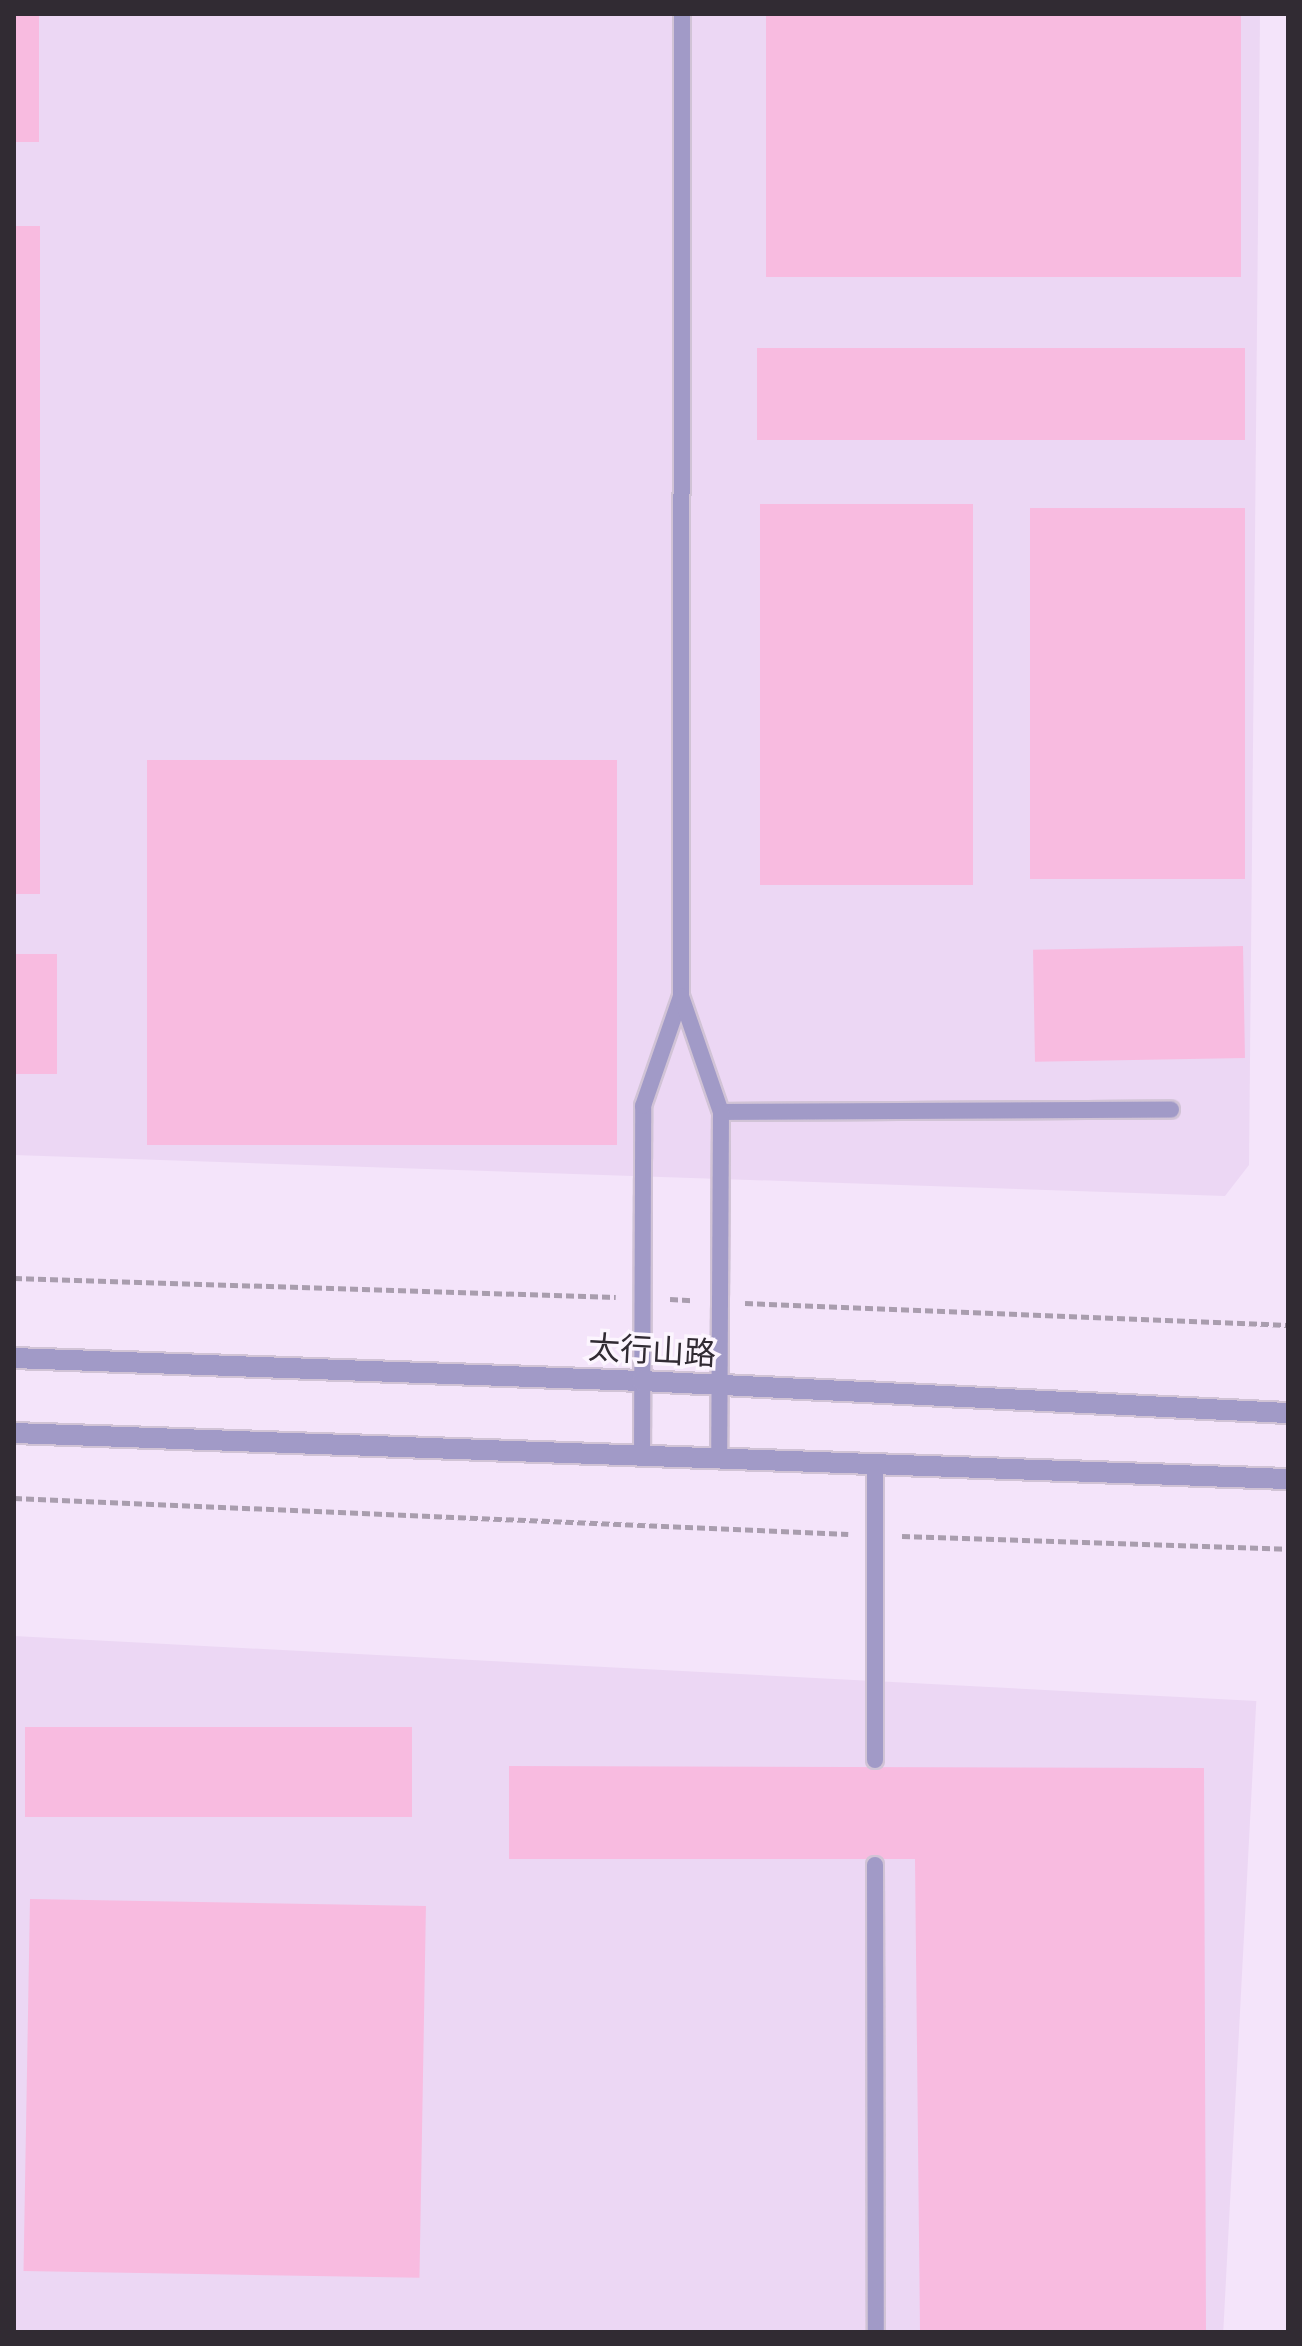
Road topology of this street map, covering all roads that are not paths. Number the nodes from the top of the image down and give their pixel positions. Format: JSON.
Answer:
{"nodes":[{"id":1,"x":682,"y":14,"type":"edge"},
{"id":2,"x":681,"y":996,"type":"junction"},
{"id":3,"x":1171,"y":1110,"type":"dead end"},
{"id":4,"x":721,"y":1112,"type":"junction"},
{"id":5,"x":14,"y":1358,"type":"edge"},
{"id":6,"x":642,"y":1381,"type":"junction"},
{"id":7,"x":719,"y":1385,"type":"junction"},
{"id":8,"x":1288,"y":1413,"type":"edge"},
{"id":9,"x":14,"y":1433,"type":"edge"},
{"id":10,"x":642,"y":1456,"type":"junction"},
{"id":11,"x":719,"y":1458,"type":"junction"},
{"id":12,"x":875,"y":1464,"type":"junction"},
{"id":13,"x":1288,"y":1479,"type":"edge"},
{"id":14,"x":875,"y":1760,"type":"dead end"},
{"id":15,"x":875,"y":1865,"type":"dead end"},
{"id":16,"x":876,"y":2332,"type":"edge"}],
"edges":[{"from":1,"to":2,"type":"lane"},
{"from":2,"to":4,"type":"lane"},
{"from":2,"to":6,"type":"lane"},
{"from":3,"to":4,"type":"lane"},
{"from":4,"to":7,"type":"lane"},
{"from":5,"to":6,"type":"street","name":"太行山路"},
{"from":6,"to":7,"type":"street","name":"太行山路"},
{"from":6,"to":10,"type":"lane"},
{"from":7,"to":8,"type":"street","name":"太行山路"},
{"from":7,"to":11,"type":"lane"},
{"from":9,"to":10,"type":"street"},
{"from":10,"to":11,"type":"street"},
{"from":11,"to":12,"type":"street"},
{"from":12,"to":13,"type":"street"},
{"from":12,"to":14,"type":"lane"},
{"from":15,"to":16,"type":"lane"}]}
